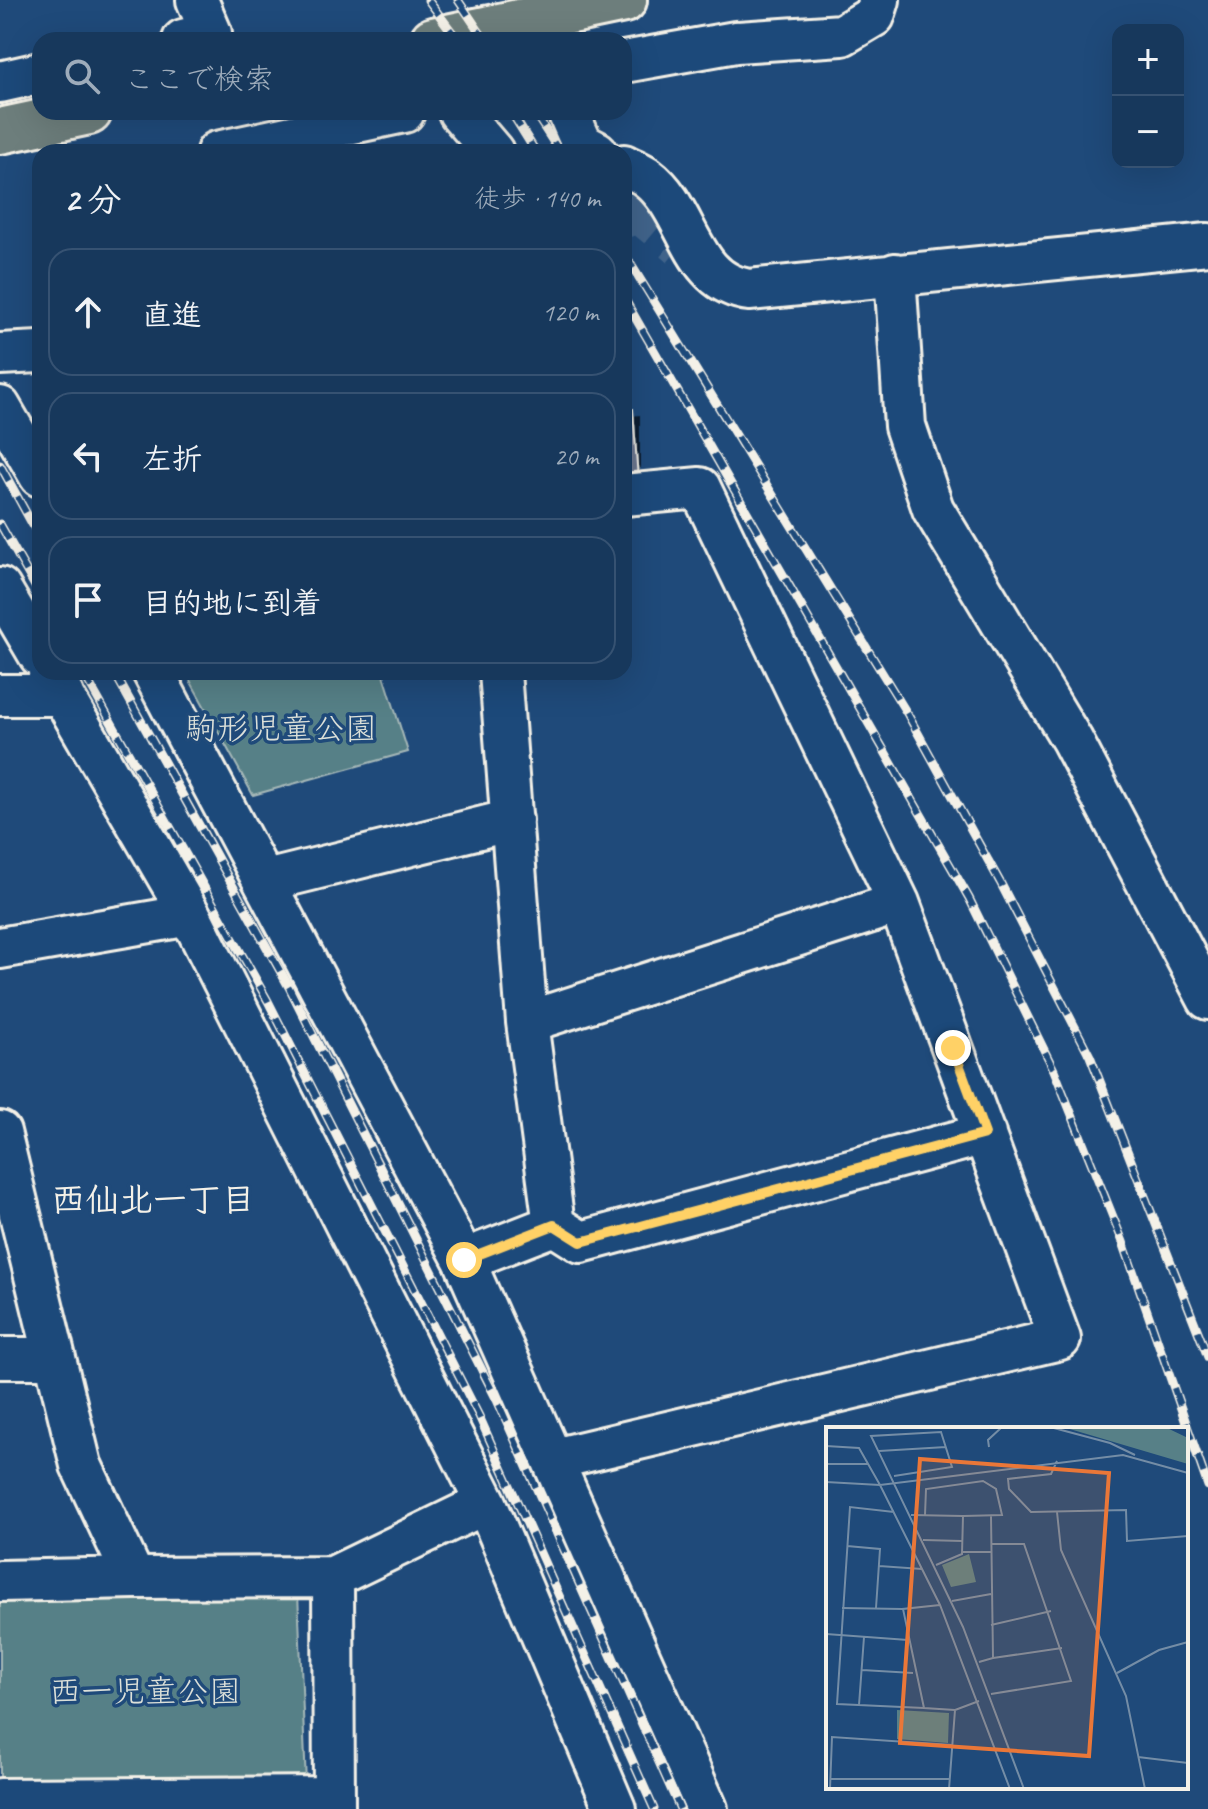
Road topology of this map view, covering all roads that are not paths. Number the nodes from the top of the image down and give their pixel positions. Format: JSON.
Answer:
{"nodes":[{"id":1,"x":197,"y":0,"type":"edge"},
{"id":2,"x":624,"y":0,"type":"edge"},
{"id":3,"x":879,"y":0,"type":"edge"},
{"id":4,"x":211,"y":32,"type":"edge"},
{"id":5,"x":471,"y":32,"type":"edge"},
{"id":6,"x":632,"y":61,"type":"edge"},
{"id":7,"x":32,"y":75,"type":"edge"},
{"id":8,"x":0,"y":82,"type":"edge"},
{"id":9,"x":52,"y":120,"type":"edge"},
{"id":10,"x":367,"y":120,"type":"edge"},
{"id":11,"x":466,"y":120,"type":"edge"},
{"id":12,"x":572,"y":120,"type":"edge"},
{"id":13,"x":0,"y":131,"type":"edge"},
{"id":14,"x":254,"y":144,"type":"edge"},
{"id":15,"x":486,"y":144,"type":"edge"},
{"id":16,"x":582,"y":144,"type":"edge"},
{"id":17,"x":632,"y":169,"type":"edge"},
{"id":18,"x":1208,"y":244,"type":"edge"},
{"id":19,"x":895,"y":274,"type":"junction"},
{"id":20,"x":32,"y":352,"type":"edge"},
{"id":21,"x":0,"y":354,"type":"edge"},
{"id":22,"x":0,"y":407,"type":"edge"},
{"id":23,"x":32,"y":462,"type":"edge"},
{"id":24,"x":632,"y":494,"type":"edge"},
{"id":25,"x":0,"y":588,"type":"edge"},
{"id":26,"x":32,"y":642,"type":"edge"},
{"id":27,"x":157,"y":680,"type":"edge"},
{"id":28,"x":501,"y":680,"type":"edge"},
{"id":29,"x":56,"y":683,"type":"edge"},
{"id":30,"x":0,"y":695,"type":"edge"},
{"id":31,"x":512,"y":820,"type":"junction"},
{"id":32,"x":266,"y":881,"type":"junction"},
{"id":33,"x":899,"y":903,"type":"junction"},
{"id":34,"x":190,"y":915,"type":"junction"},
{"id":35,"x":0,"y":948,"type":"edge"},
{"id":36,"x":1208,"y":999,"type":"edge"},
{"id":37,"x":527,"y":1022,"type":"junction"},
{"id":38,"x":985,"y":1134,"type":"junction"},
{"id":39,"x":2,"y":1145,"type":"edge"},
{"id":40,"x":554,"y":1225,"type":"junction"},
{"id":41,"x":464,"y":1260,"type":"junction"},
{"id":42,"x":0,"y":1358,"type":"edge"},
{"id":43,"x":55,"y":1358,"type":"junction"},
{"id":44,"x":554,"y":1459,"type":"junction"},
{"id":45,"x":486,"y":1503,"type":"junction"},
{"id":46,"x":333,"y":1577,"type":"junction"},
{"id":47,"x":134,"y":1578,"type":"junction"},
{"id":48,"x":0,"y":1581,"type":"edge"},
{"id":49,"x":0,"y":1799,"type":"edge"},
{"id":50,"x":334,"y":1803,"type":"edge"},
{"id":51,"x":615,"y":1809,"type":"edge"},
{"id":52,"x":707,"y":1809,"type":"edge"}],
"edges":[{"from":1,"to":4,"type":"street"},
{"from":2,"to":5,"type":"main road"},
{"from":3,"to":6,"type":"street"},
{"from":7,"to":8,"type":"street"},
{"from":9,"to":13,"type":"main road"},
{"from":10,"to":14,"type":"street"},
{"from":11,"to":15,"type":"street"},
{"from":12,"to":16,"type":"street"},
{"from":17,"to":19,"type":"street"},
{"from":18,"to":19,"type":"street"},
{"from":19,"to":36,"type":"street"},
{"from":20,"to":21,"type":"street"},
{"from":22,"to":23,"type":"street"},
{"from":24,"to":33,"type":"street"},
{"from":25,"to":26,"type":"street"},
{"from":27,"to":32,"type":"street"},
{"from":28,"to":31,"type":"street"},
{"from":29,"to":30,"type":"street"},
{"from":29,"to":34,"type":"street"},
{"from":31,"to":32,"type":"street"},
{"from":31,"to":37,"type":"street"},
{"from":32,"to":41,"type":"street"},
{"from":33,"to":37,"type":"street"},
{"from":33,"to":38,"type":"street"},
{"from":34,"to":35,"type":"street"},
{"from":34,"to":45,"type":"street"},
{"from":37,"to":40,"type":"street"},
{"from":38,"to":40,"type":"street"},
{"from":38,"to":44,"type":"street"},
{"from":39,"to":43,"type":"street"},
{"from":40,"to":41,"type":"street"},
{"from":41,"to":44,"type":"street"},
{"from":42,"to":43,"type":"street"},
{"from":43,"to":47,"type":"street"},
{"from":44,"to":52,"type":"street"},
{"from":45,"to":46,"type":"street"},
{"from":45,"to":51,"type":"street"},
{"from":46,"to":47,"type":"street"},
{"from":46,"to":50,"type":"street"},
{"from":47,"to":48,"type":"street"},
{"from":49,"to":50,"type":"street"}]}
